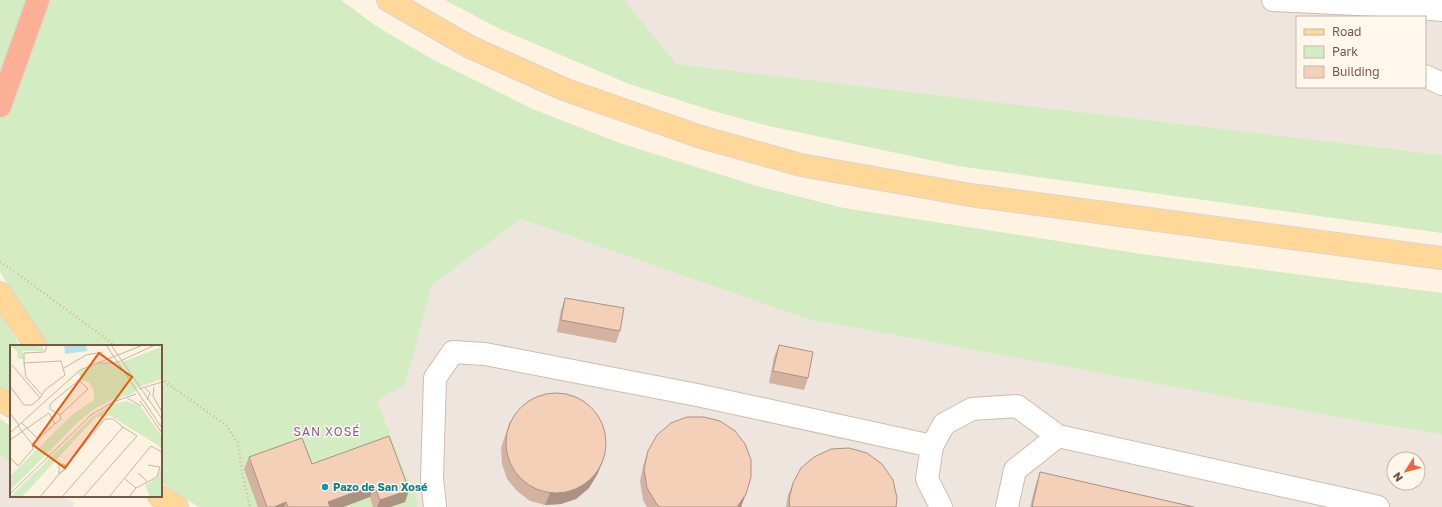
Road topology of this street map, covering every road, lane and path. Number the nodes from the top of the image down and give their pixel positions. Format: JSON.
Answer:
{"nodes":[{"id":1,"x":38,"y":0,"type":"edge"},
{"id":2,"x":388,"y":0,"type":"edge"},
{"id":3,"x":1273,"y":0,"type":"edge"},
{"id":4,"x":1401,"y":8,"type":"edge"},
{"id":5,"x":1442,"y":10,"type":"edge"},
{"id":6,"x":1426,"y":76,"type":"edge"},
{"id":7,"x":1442,"y":84,"type":"edge"},
{"id":8,"x":0,"y":106,"type":"edge"},
{"id":9,"x":1442,"y":258,"type":"edge"},
{"id":10,"x":0,"y":262,"type":"edge"},
{"id":11,"x":0,"y":293,"type":"edge"},
{"id":12,"x":35,"y":345,"type":"edge"},
{"id":13,"x":115,"y":345,"type":"edge"},
{"id":14,"x":162,"y":380,"type":"edge"},
{"id":15,"x":0,"y":399,"type":"edge"},
{"id":16,"x":10,"y":405,"type":"edge"},
{"id":17,"x":1058,"y":436,"type":"junction"},
{"id":18,"x":932,"y":446,"type":"junction"},
{"id":19,"x":160,"y":497,"type":"edge"},
{"id":20,"x":1348,"y":504,"type":"edge"},
{"id":21,"x":177,"y":507,"type":"edge"},
{"id":22,"x":250,"y":507,"type":"edge"},
{"id":23,"x":435,"y":507,"type":"edge"},
{"id":24,"x":941,"y":507,"type":"edge"},
{"id":25,"x":1007,"y":507,"type":"edge"},
{"id":26,"x":1378,"y":507,"type":"edge"}],
"edges":[{"from":1,"to":8,"type":"highway"},
{"from":2,"to":9,"type":"main road"},
{"from":3,"to":4,"type":"lane"},
{"from":4,"to":5,"type":"lane"},
{"from":6,"to":7,"type":"lane"},
{"from":10,"to":13,"type":"path"},
{"from":11,"to":12,"type":"main road"},
{"from":14,"to":22,"type":"path"},
{"from":15,"to":16,"type":"main road"},
{"from":17,"to":18,"type":"lane"},
{"from":17,"to":20,"type":"lane"},
{"from":17,"to":25,"type":"lane"},
{"from":18,"to":23,"type":"lane"},
{"from":18,"to":24,"type":"lane"},
{"from":19,"to":21,"type":"main road"},
{"from":20,"to":26,"type":"lane"}]}
